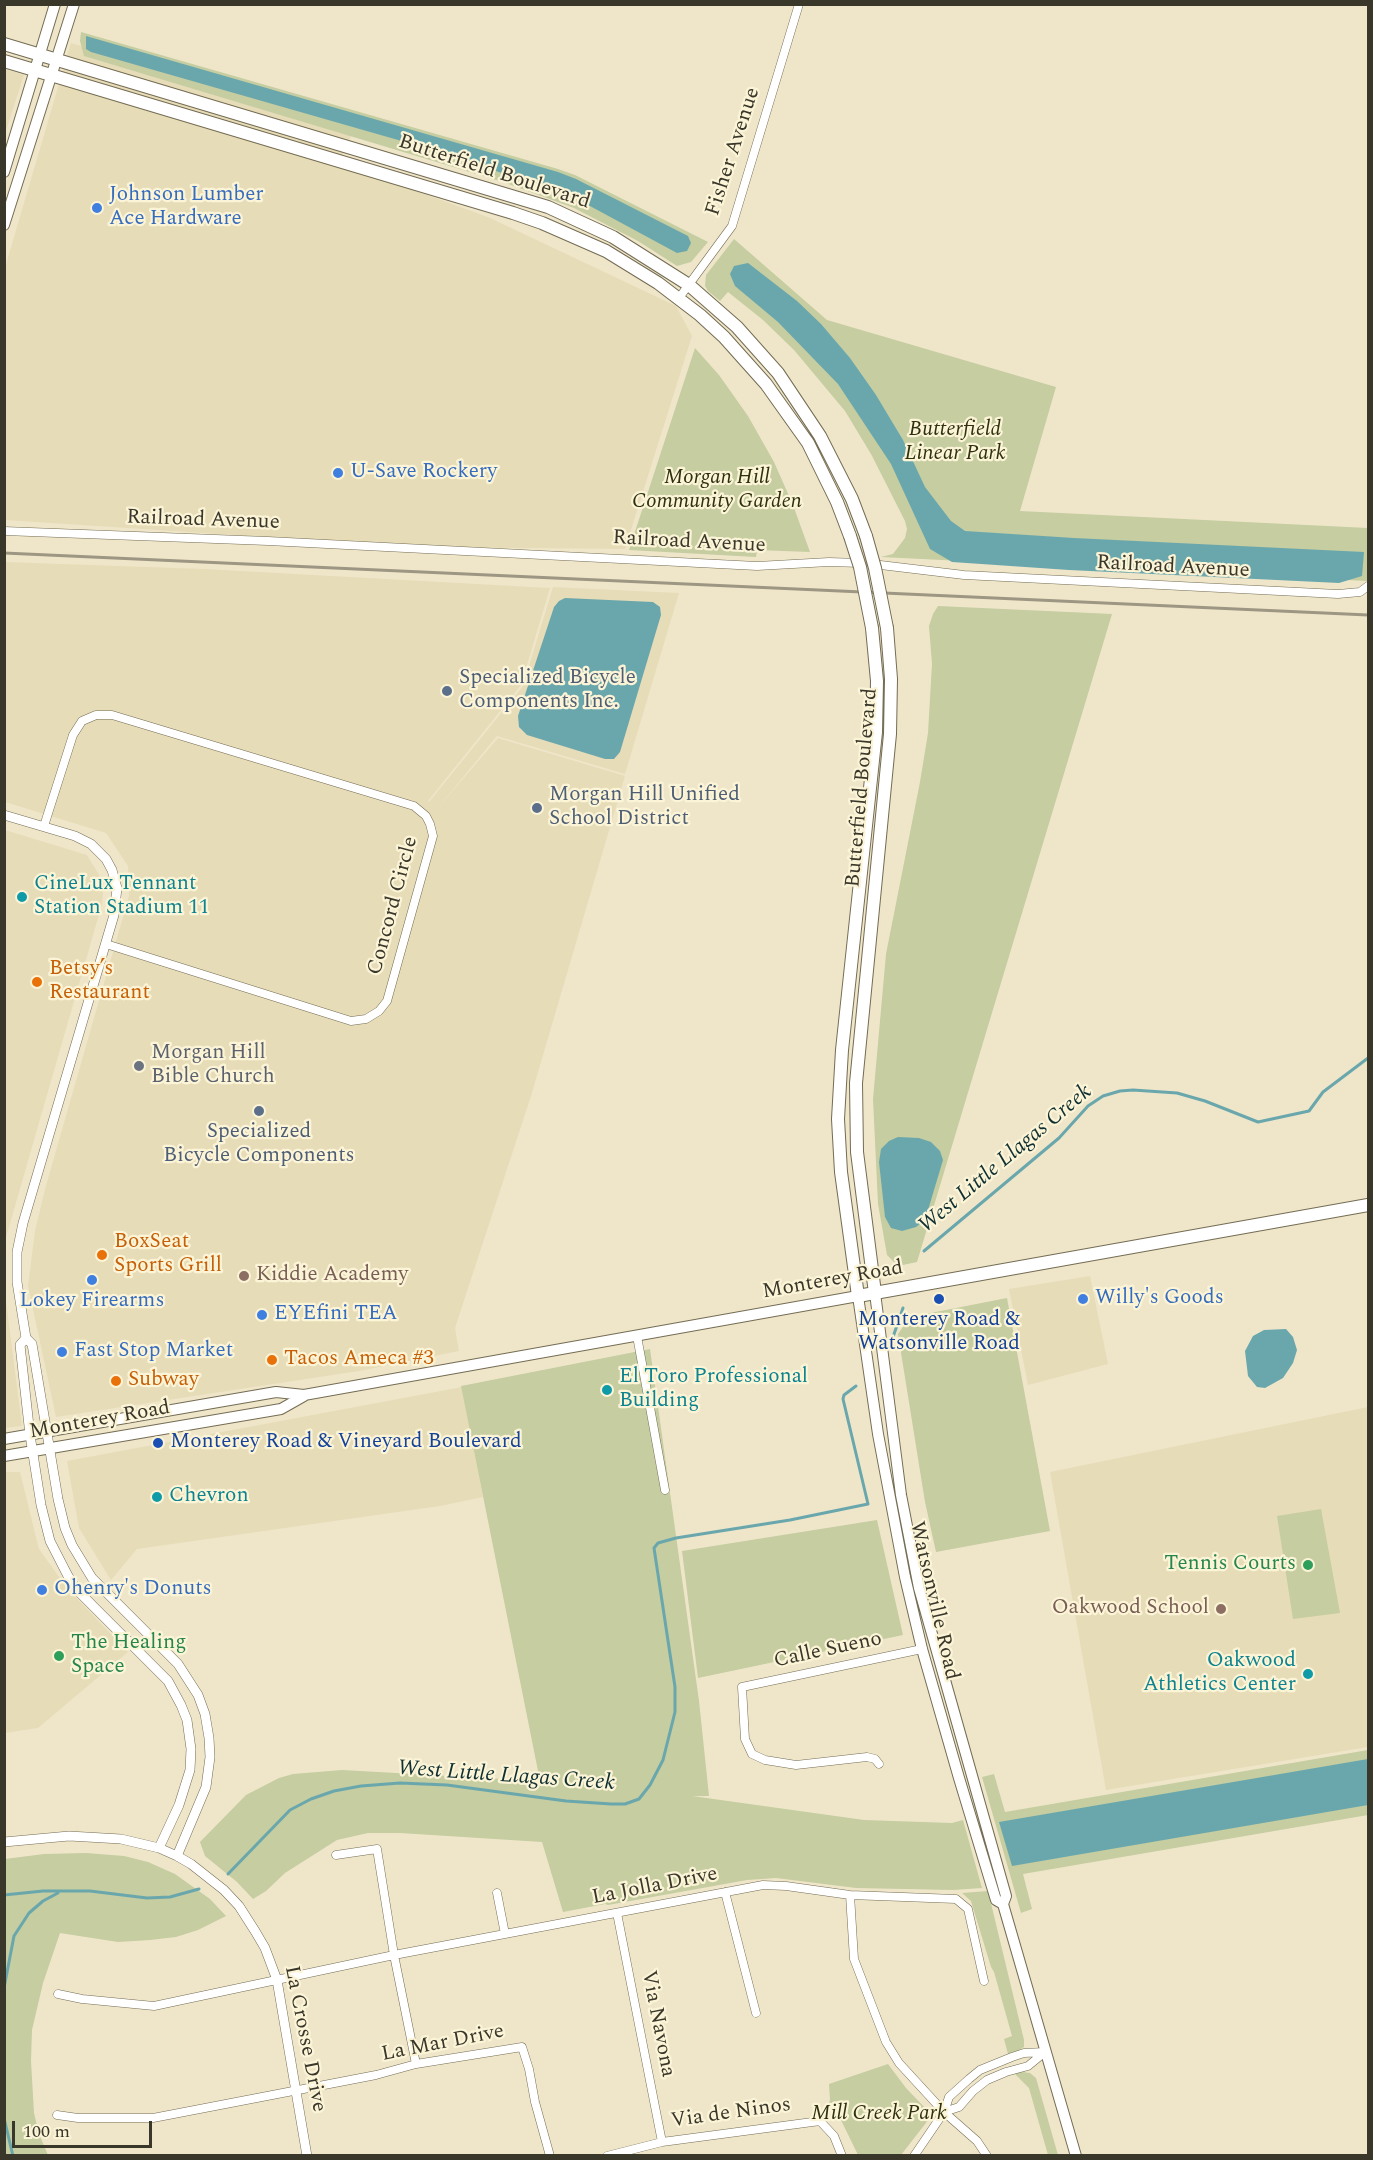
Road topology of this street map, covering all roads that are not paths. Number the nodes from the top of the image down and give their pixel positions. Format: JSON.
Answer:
{"nodes":[{"id":1,"x":55,"y":4,"type":"edge"},
{"id":2,"x":74,"y":4,"type":"edge"},
{"id":3,"x":799,"y":4,"type":"edge"},
{"id":4,"x":4,"y":44,"type":"edge"},
{"id":5,"x":40,"y":55,"type":"junction"},
{"id":6,"x":57,"y":60,"type":"junction"},
{"id":7,"x":4,"y":62,"type":"edge"},
{"id":8,"x":36,"y":71,"type":"junction"},
{"id":9,"x":52,"y":76,"type":"junction"},
{"id":10,"x":4,"y":172,"type":"edge"},
{"id":11,"x":4,"y":225,"type":"edge"},
{"id":12,"x":689,"y":285,"type":"junction"},
{"id":13,"x":679,"y":298,"type":"junction"},
{"id":14,"x":4,"y":531,"type":"edge"},
{"id":15,"x":1368,"y":586,"type":"edge"},
{"id":16,"x":4,"y":815,"type":"edge"},
{"id":17,"x":44,"y":826,"type":"junction"},
{"id":18,"x":106,"y":944,"type":"junction"},
{"id":19,"x":1368,"y":1205,"type":"edge"},
{"id":20,"x":875,"y":1293,"type":"junction"},
{"id":21,"x":858,"y":1296,"type":"junction"},
{"id":22,"x":637,"y":1336,"type":"junction"},
{"id":23,"x":26,"y":1338,"type":"junction"},
{"id":24,"x":304,"y":1395,"type":"junction"},
{"id":25,"x":46,"y":1433,"type":"junction"},
{"id":26,"x":30,"y":1435,"type":"junction"},
{"id":27,"x":4,"y":1439,"type":"edge"},
{"id":28,"x":49,"y":1450,"type":"junction"},
{"id":29,"x":32,"y":1452,"type":"junction"},
{"id":30,"x":4,"y":1456,"type":"edge"},
{"id":31,"x":665,"y":1490,"type":"dead end"},
{"id":32,"x":922,"y":1649,"type":"junction"},
{"id":33,"x":879,"y":1764,"type":"dead end"},
{"id":34,"x":982,"y":1830,"type":"junction"},
{"id":35,"x":4,"y":1842,"type":"edge"},
{"id":36,"x":159,"y":1848,"type":"junction"},
{"id":37,"x":336,"y":1855,"type":"dead end"},
{"id":38,"x":177,"y":1856,"type":"junction"},
{"id":39,"x":725,"y":1892,"type":"junction"},
{"id":40,"x":497,"y":1893,"type":"dead end"},
{"id":41,"x":850,"y":1895,"type":"junction"},
{"id":42,"x":617,"y":1912,"type":"junction"},
{"id":43,"x":505,"y":1934,"type":"junction"},
{"id":44,"x":394,"y":1955,"type":"junction"},
{"id":45,"x":277,"y":1980,"type":"junction"},
{"id":46,"x":984,"y":1981,"type":"dead end"},
{"id":47,"x":58,"y":1994,"type":"dead end"},
{"id":48,"x":756,"y":2013,"type":"dead end"},
{"id":49,"x":1045,"y":2052,"type":"junction"},
{"id":50,"x":416,"y":2064,"type":"junction"},
{"id":51,"x":296,"y":2091,"type":"junction"},
{"id":52,"x":944,"y":2112,"type":"junction"},
{"id":53,"x":57,"y":2115,"type":"dead end"},
{"id":54,"x":662,"y":2142,"type":"junction"},
{"id":55,"x":307,"y":2156,"type":"edge"},
{"id":56,"x":550,"y":2156,"type":"edge"},
{"id":57,"x":607,"y":2156,"type":"edge"},
{"id":58,"x":842,"y":2156,"type":"edge"},
{"id":59,"x":914,"y":2156,"type":"edge"},
{"id":60,"x":987,"y":2156,"type":"edge"},
{"id":61,"x":1076,"y":2156,"type":"edge"}],
"edges":[{"from":1,"to":5,"type":"main road"},
{"from":2,"to":6,"type":"main road"},
{"from":3,"to":12,"type":"street","name":"Fisher Avenue"},
{"from":4,"to":5,"type":"main road","name":"Butterfield Boulevard"},
{"from":5,"to":6,"type":"main road","name":"Butterfield Boulevard"},
{"from":5,"to":8,"type":"main road"},
{"from":6,"to":9,"type":"main road"},
{"from":6,"to":12,"type":"main road","name":"Butterfield Boulevard"},
{"from":7,"to":8,"type":"main road","name":"Butterfield Boulevard"},
{"from":8,"to":9,"type":"main road","name":"Butterfield Boulevard"},
{"from":8,"to":10,"type":"main road"},
{"from":9,"to":11,"type":"main road"},
{"from":9,"to":13,"type":"main road","name":"Butterfield Boulevard"},
{"from":12,"to":13,"type":"street","name":"Fisher Avenue"},
{"from":12,"to":20,"type":"main road","name":"Butterfield Boulevard","bridge":true},
{"from":13,"to":21,"type":"main road","name":"Butterfield Boulevard","bridge":true},
{"from":14,"to":15,"type":"street","name":"Railroad Avenue"},
{"from":16,"to":17,"type":"street"},
{"from":17,"to":18,"type":"street"},
{"from":17,"to":18,"type":"street","name":"Concord Circle"},
{"from":18,"to":23,"type":"street"},
{"from":19,"to":20,"type":"main road","name":"Monterey Road"},
{"from":20,"to":21,"type":"main road","name":"Monterey Road"},
{"from":20,"to":34,"type":"main road","name":"Watsonville Road"},
{"from":21,"to":22,"type":"main road","name":"Monterey Road"},
{"from":21,"to":32,"type":"main road","name":"Watsonville Road"},
{"from":22,"to":24,"type":"main road","name":"Monterey Road"},
{"from":22,"to":31,"type":"street"},
{"from":23,"to":25,"type":"street"},
{"from":23,"to":26,"type":"street"},
{"from":24,"to":25,"type":"main road","name":"Monterey Road"},
{"from":24,"to":28,"type":"main road","name":"Monterey Road"},
{"from":25,"to":26,"type":"main road","name":"Monterey Road"},
{"from":25,"to":28,"type":"street"},
{"from":26,"to":27,"type":"main road","name":"Monterey Road"},
{"from":26,"to":29,"type":"street"},
{"from":28,"to":29,"type":"main road","name":"Monterey Road"},
{"from":28,"to":38,"type":"street"},
{"from":29,"to":30,"type":"main road","name":"Monterey Road"},
{"from":29,"to":36,"type":"street"},
{"from":32,"to":33,"type":"street","name":"Calle Sueno"},
{"from":32,"to":34,"type":"main road","name":"Watsonville Road"},
{"from":34,"to":49,"type":"main road","name":"Watsonville Road"},
{"from":35,"to":36,"type":"street","name":"La Crosse Drive"},
{"from":36,"to":38,"type":"street","name":"La Crosse Drive"},
{"from":37,"to":44,"type":"street"},
{"from":38,"to":45,"type":"street","name":"La Crosse Drive"},
{"from":39,"to":41,"type":"street","name":"La Jolla Drive"},
{"from":39,"to":42,"type":"street","name":"La Jolla Drive"},
{"from":39,"to":48,"type":"street"},
{"from":40,"to":43,"type":"street"},
{"from":41,"to":46,"type":"street","name":"La Jolla Drive"},
{"from":41,"to":52,"type":"street"},
{"from":42,"to":43,"type":"street","name":"La Jolla Drive"},
{"from":42,"to":54,"type":"street","name":"Via Navona"},
{"from":43,"to":44,"type":"street","name":"La Jolla Drive"},
{"from":44,"to":45,"type":"street","name":"La Jolla Drive"},
{"from":44,"to":50,"type":"street"},
{"from":45,"to":47,"type":"street","name":"La Jolla Drive"},
{"from":45,"to":51,"type":"street","name":"La Crosse Drive"},
{"from":49,"to":52,"type":"street"},
{"from":49,"to":52,"type":"street"},
{"from":49,"to":61,"type":"main road","name":"Watsonville Road"},
{"from":50,"to":51,"type":"street","name":"La Mar Drive"},
{"from":50,"to":56,"type":"street","name":"La Mar Drive"},
{"from":51,"to":53,"type":"street","name":"La Mar Drive"},
{"from":51,"to":55,"type":"street","name":"La Crosse Drive"},
{"from":52,"to":59,"type":"street"},
{"from":52,"to":60,"type":"street"},
{"from":54,"to":57,"type":"street","name":"Via de Ninos"},
{"from":54,"to":58,"type":"street","name":"Via de Ninos"}]}
